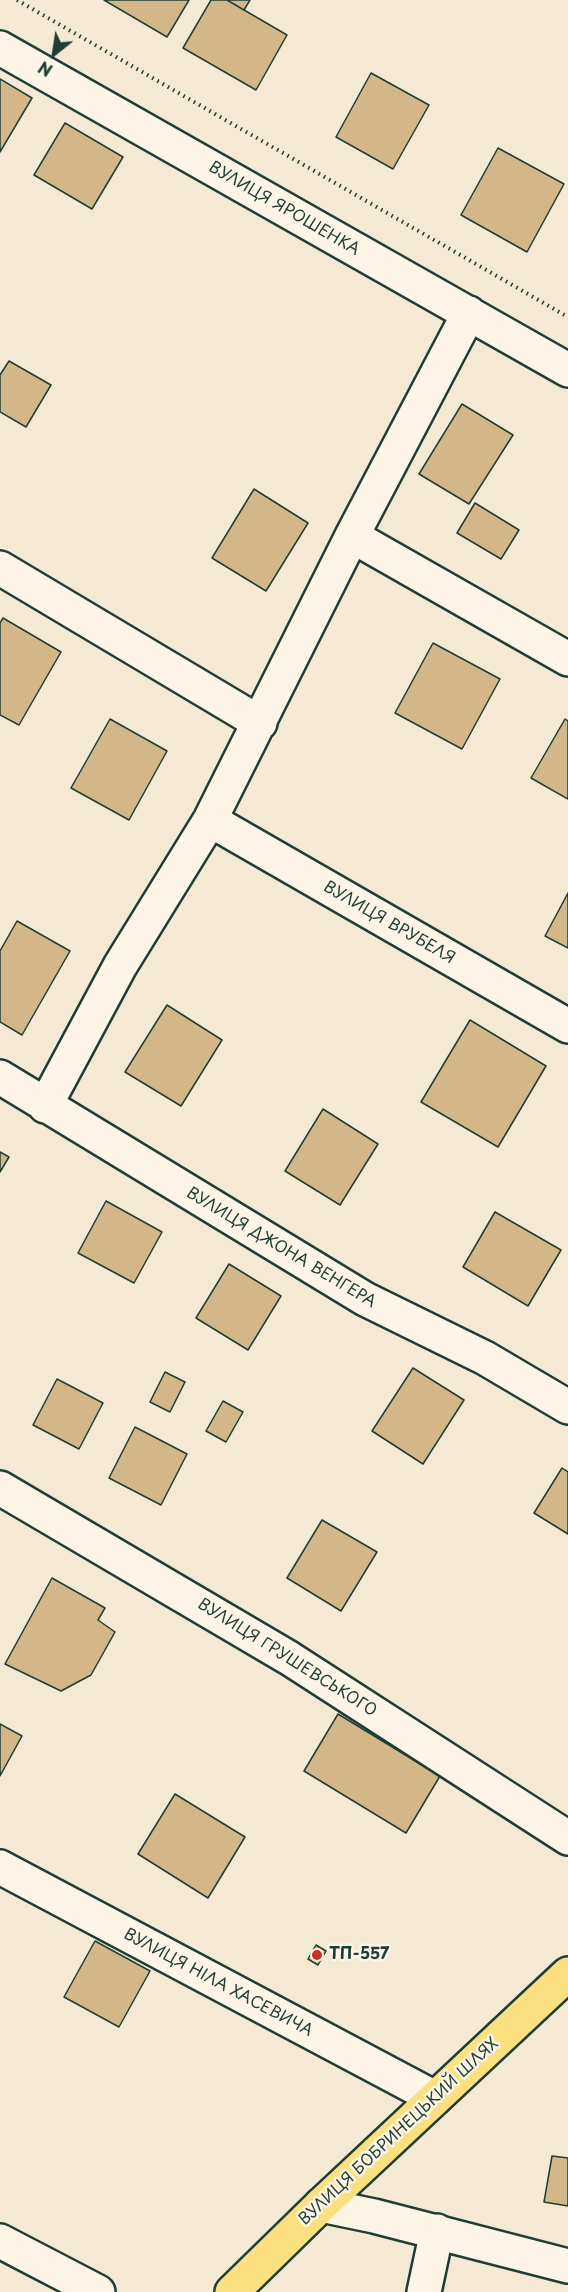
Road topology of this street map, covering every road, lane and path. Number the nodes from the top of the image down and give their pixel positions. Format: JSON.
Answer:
{"nodes":[{"id":1,"x":17,"y":0,"type":"edge"},
{"id":2,"x":0,"y":48,"type":"edge"},
{"id":3,"x":468,"y":313,"type":"junction"},
{"id":4,"x":568,"y":317,"type":"edge"},
{"id":5,"x":568,"y":370,"type":"edge"},
{"id":6,"x":352,"y":536,"type":"junction"},
{"id":7,"x":0,"y":568,"type":"edge"},
{"id":8,"x":568,"y":659,"type":"edge"},
{"id":9,"x":260,"y":723,"type":"junction"},
{"id":10,"x":210,"y":820,"type":"junction"},
{"id":11,"x":568,"y":1026,"type":"edge"},
{"id":12,"x":0,"y":1077,"type":"edge"},
{"id":13,"x":45,"y":1106,"type":"junction"},
{"id":14,"x":568,"y":1407,"type":"edge"},
{"id":15,"x":0,"y":1488,"type":"edge"},
{"id":16,"x":568,"y":1838,"type":"edge"},
{"id":17,"x":0,"y":1867,"type":"edge"},
{"id":18,"x":568,"y":1974,"type":"edge"},
{"id":19,"x":435,"y":2098,"type":"junction"},
{"id":20,"x":321,"y":2205,"type":"junction"},
{"id":21,"x":437,"y":2231,"type":"junction"},
{"id":22,"x":0,"y":2241,"type":"edge"},
{"id":23,"x":568,"y":2266,"type":"edge"},
{"id":24,"x":98,"y":2292,"type":"edge"},
{"id":25,"x":232,"y":2292,"type":"edge"},
{"id":26,"x":424,"y":2292,"type":"edge"}],
"edges":[{"from":1,"to":4,"type":"path"},
{"from":2,"to":3,"type":"street","name":"ВУЛИЦЯ ЯРОШЕНКА"},
{"from":3,"to":5,"type":"street","name":"ВУЛИЦЯ ЯРОШЕНКА"},
{"from":3,"to":6,"type":"street"},
{"from":6,"to":8,"type":"street"},
{"from":6,"to":9,"type":"street"},
{"from":7,"to":9,"type":"street"},
{"from":9,"to":10,"type":"street"},
{"from":10,"to":11,"type":"street","name":"ВУЛИЦЯ ВРУБЕЛЯ"},
{"from":10,"to":13,"type":"street"},
{"from":12,"to":13,"type":"street","name":"ВУЛИЦЯ ДЖОНА ВЕНГЕРА"},
{"from":13,"to":14,"type":"street","name":"ВУЛИЦЯ ДЖОНА ВЕНГЕРА"},
{"from":15,"to":16,"type":"street","name":"ВУЛИЦЯ ГРУШЕВСЬКОГО"},
{"from":17,"to":19,"type":"street","name":"ВУЛИЦЯ НІЛА ХАСЕВИЧА"},
{"from":18,"to":19,"type":"main road","name":"ВУЛИЦЯ БОБРИНЕЦЬКИЙ ШЛЯХ"},
{"from":19,"to":20,"type":"main road","name":"ВУЛИЦЯ БОБРИНЕЦЬКИЙ ШЛЯХ"},
{"from":20,"to":21,"type":"street"},
{"from":20,"to":25,"type":"main road","name":"ВУЛИЦЯ БОБРИНЕЦЬКИЙ ШЛЯХ"},
{"from":21,"to":23,"type":"street"},
{"from":21,"to":26,"type":"street"},
{"from":22,"to":24,"type":"street"}]}
